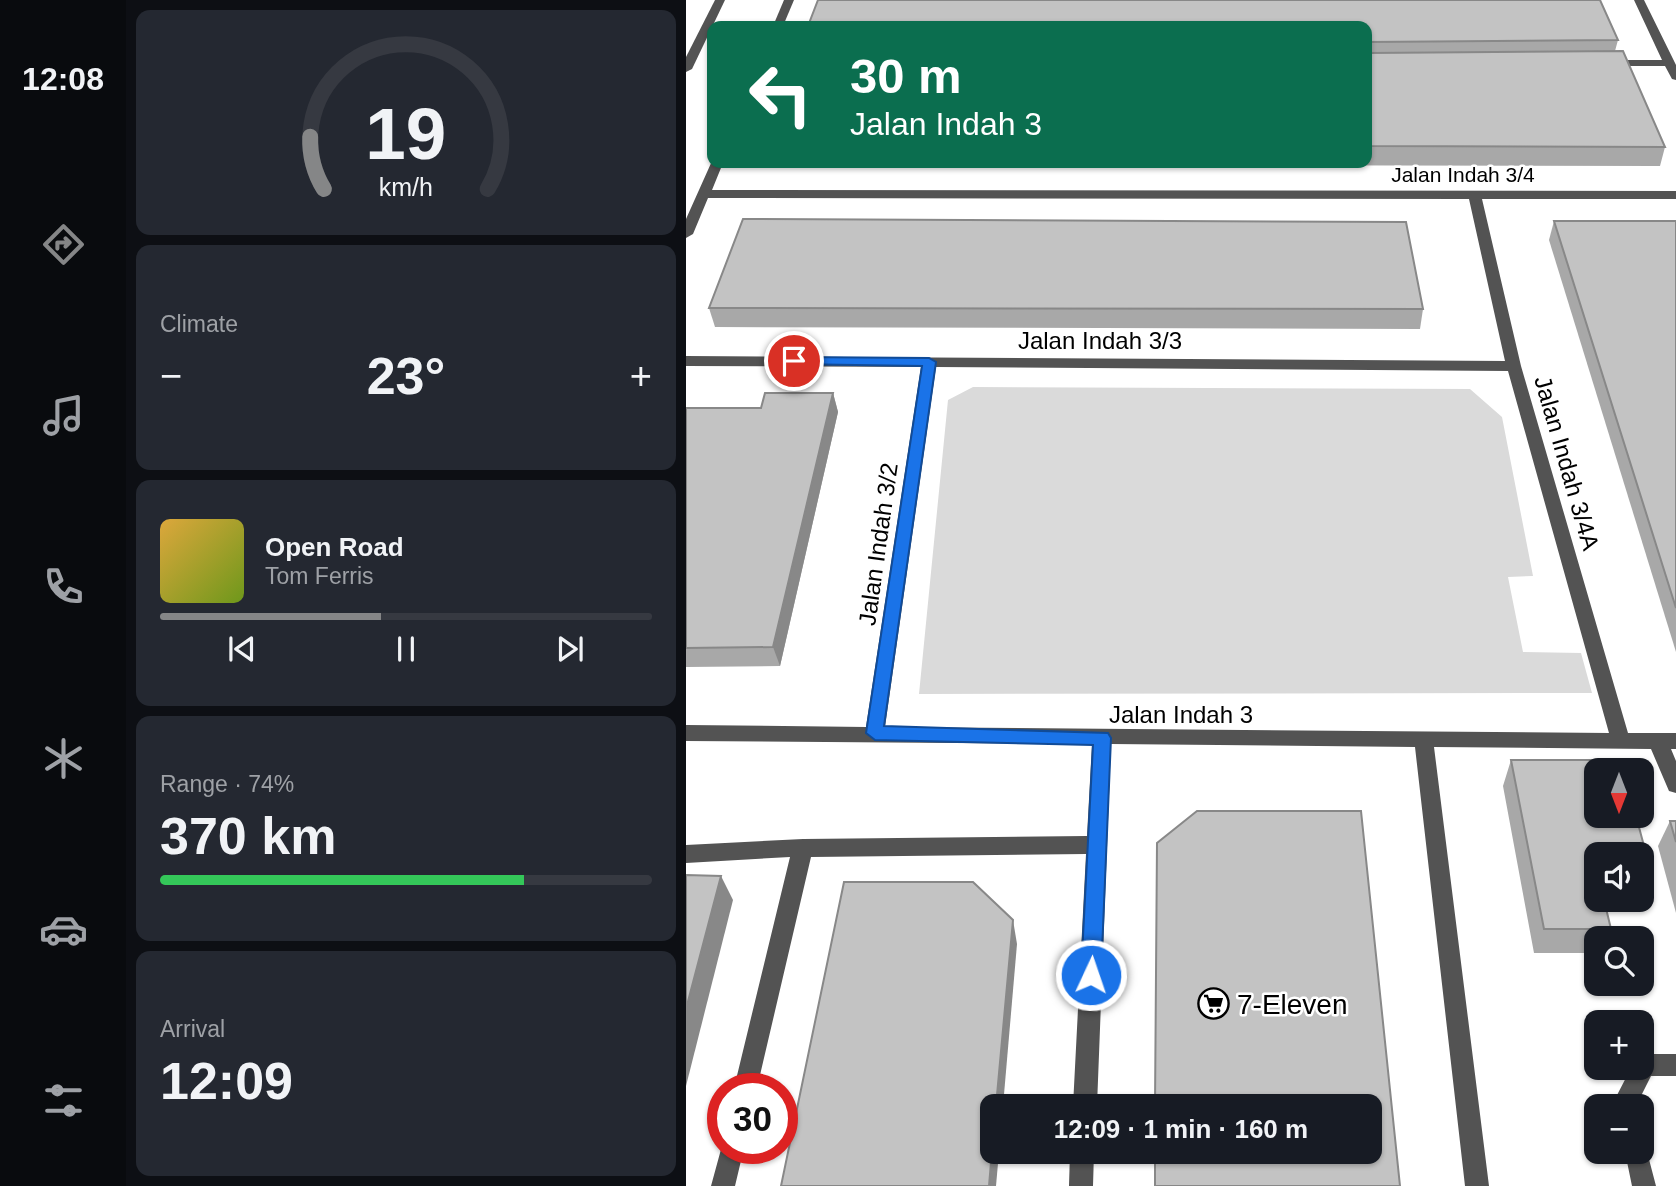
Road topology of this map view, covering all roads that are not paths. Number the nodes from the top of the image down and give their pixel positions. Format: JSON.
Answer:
{"nodes":[{"id":1,"x":720,"y":0,"type":"edge"},
{"id":2,"x":789,"y":0,"type":"edge"},
{"id":3,"x":1639,"y":0,"type":"edge"},
{"id":4,"x":710,"y":21,"type":"edge"},
{"id":5,"x":780,"y":21,"type":"edge"},
{"id":6,"x":707,"y":26,"type":"edge"},
{"id":7,"x":1669,"y":63,"type":"junction"},
{"id":8,"x":1586,"y":64,"type":"edge"},
{"id":9,"x":686,"y":69,"type":"edge"},
{"id":10,"x":1676,"y":77,"type":"edge"},
{"id":11,"x":715,"y":168,"type":"edge"},
{"id":12,"x":704,"y":194,"type":"junction"},
{"id":13,"x":1475,"y":195,"type":"junction"},
{"id":14,"x":1676,"y":195,"type":"edge"},
{"id":15,"x":686,"y":234,"type":"edge"},
{"id":16,"x":686,"y":361,"type":"edge"},
{"id":17,"x":929,"y":362,"type":"junction"},
{"id":18,"x":1514,"y":366,"type":"junction"},
{"id":19,"x":686,"y":733,"type":"edge"},
{"id":20,"x":875,"y":733,"type":"junction"},
{"id":21,"x":1102,"y":738,"type":"junction"},
{"id":22,"x":1424,"y":740,"type":"junction"},
{"id":23,"x":1621,"y":741,"type":"junction"},
{"id":24,"x":1667,"y":741,"type":"edge"},
{"id":25,"x":1676,"y":785,"type":"edge"},
{"id":26,"x":1097,"y":845,"type":"junction"},
{"id":27,"x":803,"y":848,"type":"junction"},
{"id":28,"x":686,"y":854,"type":"edge"},
{"id":29,"x":1676,"y":1065,"type":"edge"},
{"id":30,"x":750,"y":1073,"type":"edge"},
{"id":31,"x":1086,"y":1094,"type":"edge"},
{"id":32,"x":1630,"y":1094,"type":"edge"},
{"id":33,"x":728,"y":1164,"type":"edge"},
{"id":34,"x":1082,"y":1164,"type":"edge"},
{"id":35,"x":1639,"y":1164,"type":"edge"},
{"id":36,"x":723,"y":1186,"type":"edge"},
{"id":37,"x":1081,"y":1186,"type":"edge"},
{"id":38,"x":1477,"y":1186,"type":"edge"},
{"id":39,"x":1644,"y":1186,"type":"edge"}],
"edges":[{"from":1,"to":4,"type":"street"},
{"from":2,"to":5,"type":"street"},
{"from":3,"to":7,"type":"street"},
{"from":6,"to":9,"type":"street"},
{"from":7,"to":8,"type":"street"},
{"from":7,"to":10,"type":"street"},
{"from":11,"to":12,"type":"street"},
{"from":12,"to":13,"type":"street","name":"Jalan Indah 3/4"},
{"from":12,"to":15,"type":"street"},
{"from":13,"to":14,"type":"street","name":"Jalan Indah 3/4"},
{"from":13,"to":18,"type":"street","name":"Jalan Indah 3/4A"},
{"from":16,"to":17,"type":"street","name":"Jalan Indah 3/3"},
{"from":17,"to":18,"type":"street","name":"Jalan Indah 3/3"},
{"from":17,"to":20,"type":"street","name":"Jalan Indah 3/2"},
{"from":18,"to":23,"type":"street","name":"Jalan Indah 3/4A"},
{"from":19,"to":20,"type":"street","name":"Jalan Indah 3"},
{"from":20,"to":21,"type":"street","name":"Jalan Indah 3"},
{"from":21,"to":22,"type":"street","name":"Jalan Indah 3"},
{"from":21,"to":26,"type":"street"},
{"from":22,"to":23,"type":"street","name":"Jalan Indah 3"},
{"from":22,"to":38,"type":"street"},
{"from":23,"to":24,"type":"street","name":"Jalan Indah 3"},
{"from":24,"to":25,"type":"street"},
{"from":26,"to":27,"type":"street"},
{"from":26,"to":31,"type":"street"},
{"from":27,"to":28,"type":"street"},
{"from":27,"to":30,"type":"street"},
{"from":29,"to":32,"type":"street"},
{"from":33,"to":36,"type":"street"},
{"from":34,"to":37,"type":"street"},
{"from":35,"to":39,"type":"street"}]}
